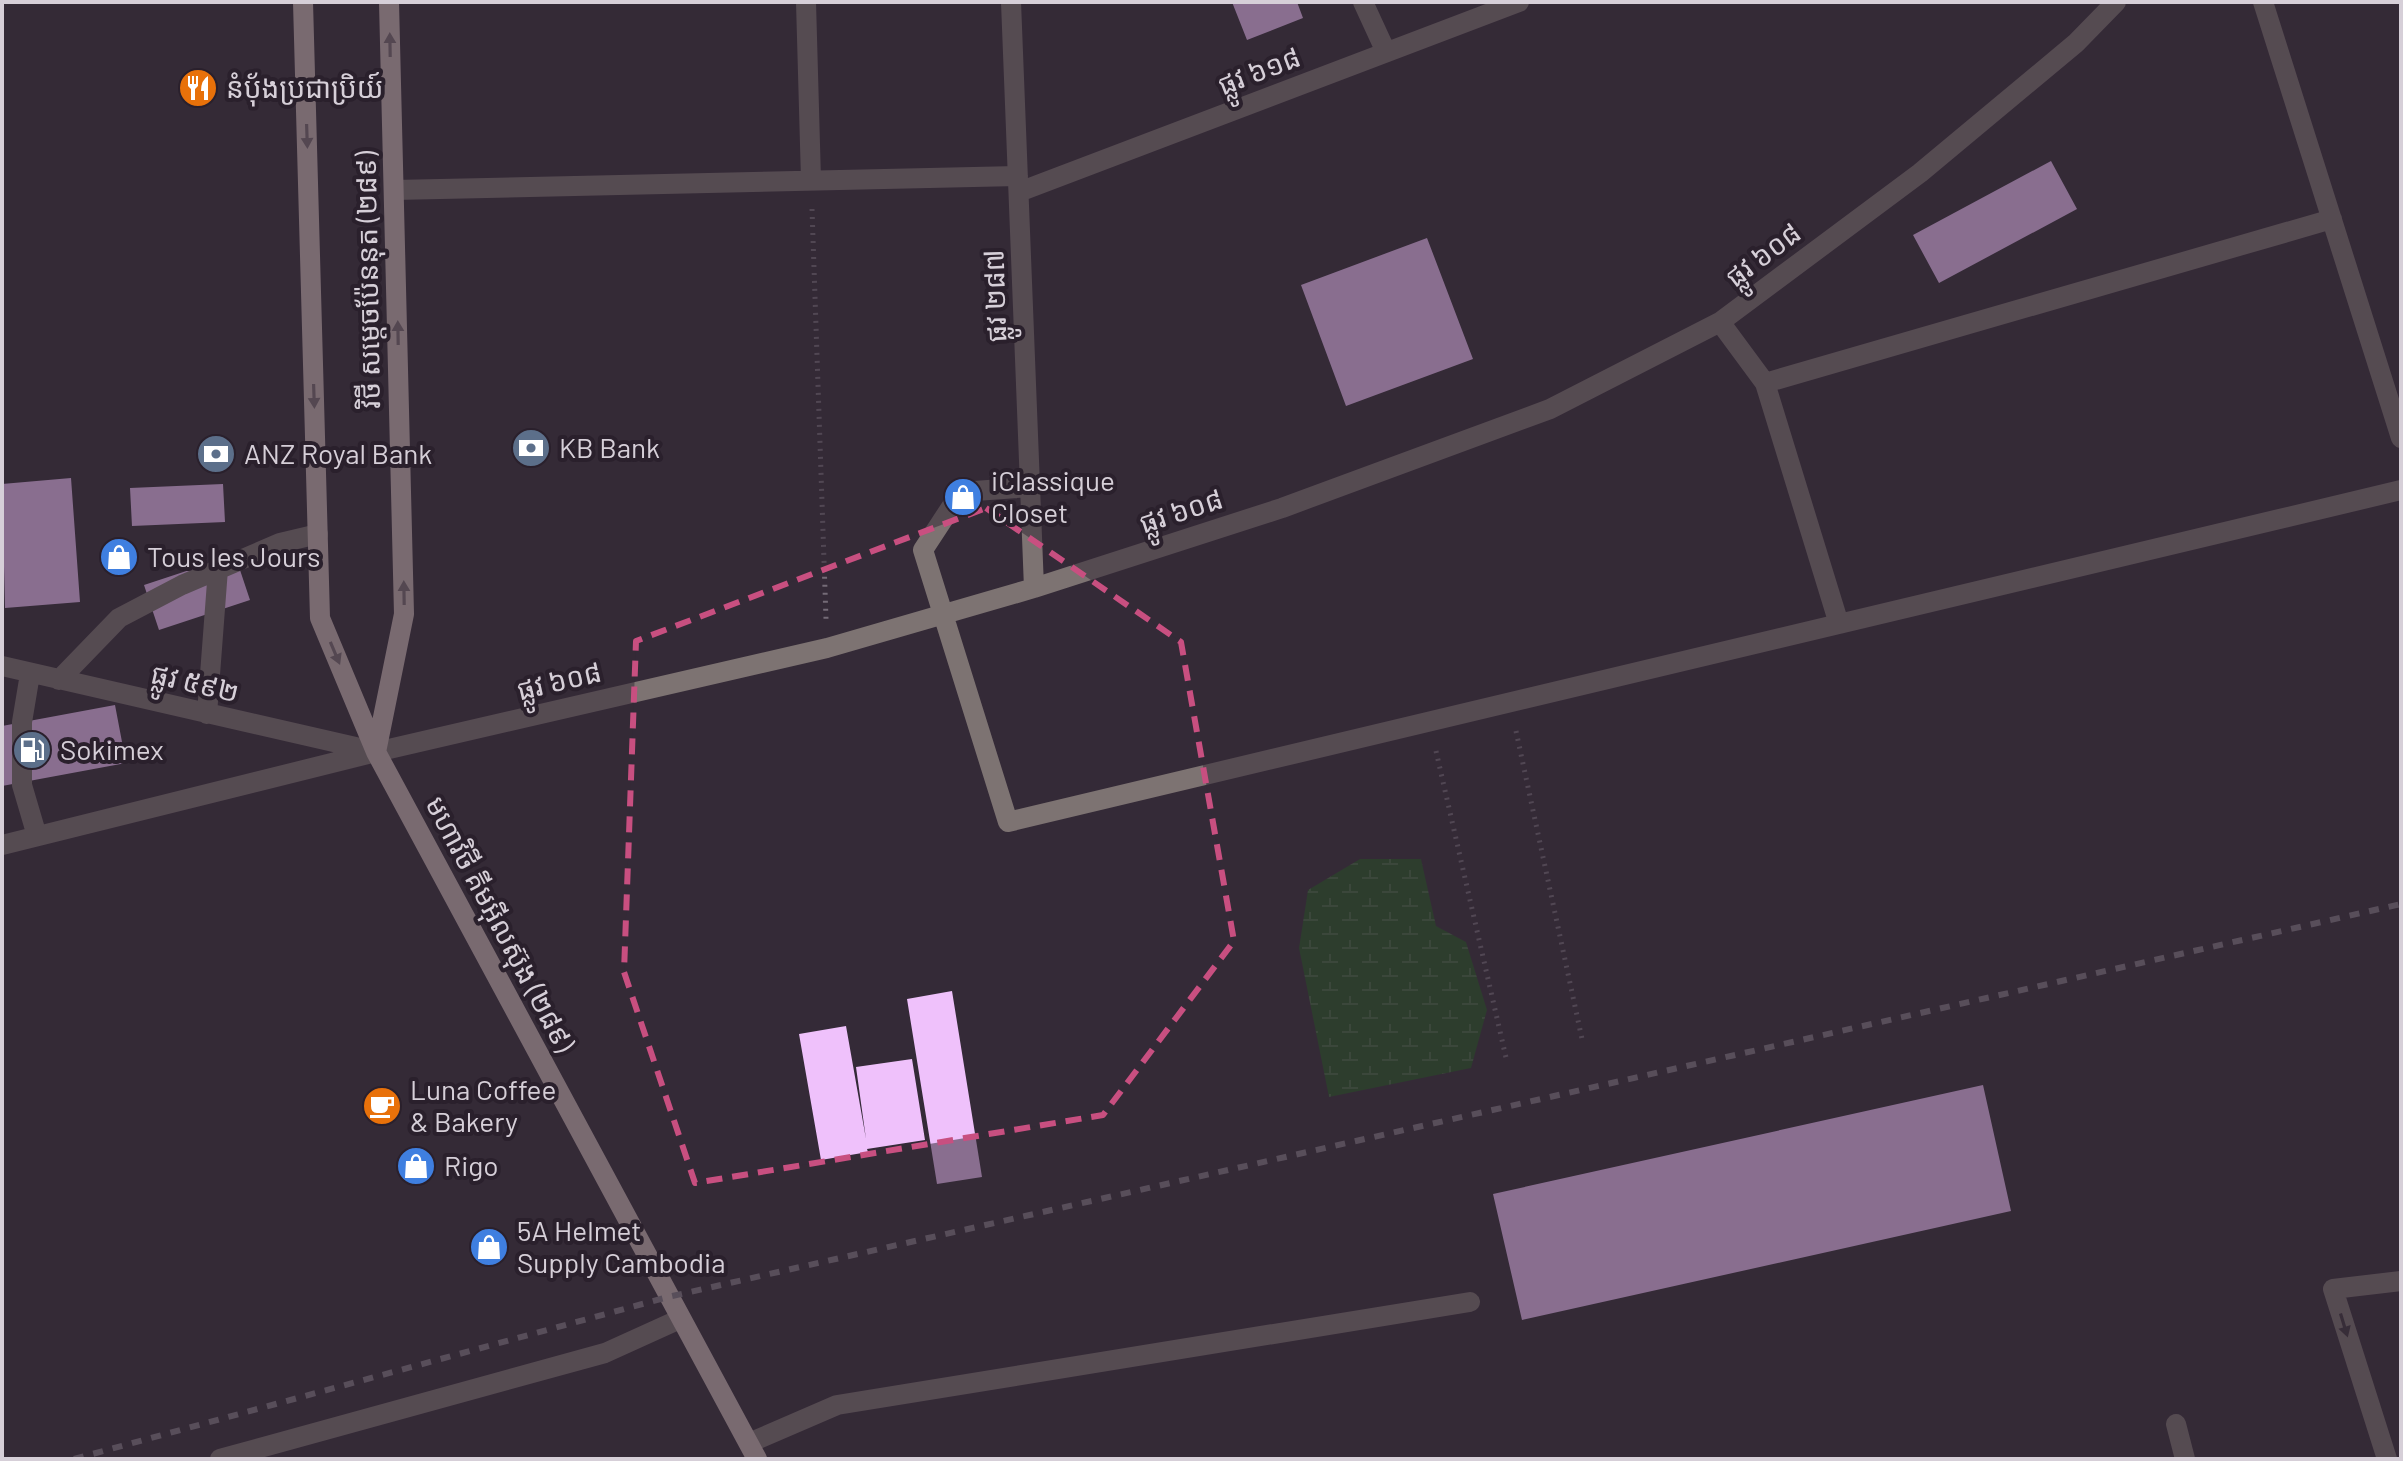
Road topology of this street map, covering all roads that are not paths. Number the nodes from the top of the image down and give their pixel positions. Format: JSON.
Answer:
{"nodes":[{"id":1,"x":303,"y":2,"type":"edge"},
{"id":2,"x":389,"y":2,"type":"edge"},
{"id":3,"x":806,"y":2,"type":"edge"},
{"id":4,"x":1011,"y":2,"type":"edge"},
{"id":5,"x":1363,"y":2,"type":"edge"},
{"id":6,"x":1519,"y":2,"type":"edge"},
{"id":7,"x":2116,"y":2,"type":"edge"},
{"id":8,"x":2263,"y":2,"type":"edge"},
{"id":9,"x":1386,"y":52,"type":"junction"},
{"id":10,"x":811,"y":180,"type":"junction"},
{"id":11,"x":1018,"y":184,"type":"junction"},
{"id":12,"x":394,"y":190,"type":"junction"},
{"id":13,"x":2332,"y":219,"type":"junction"},
{"id":14,"x":1720,"y":322,"type":"junction"},
{"id":15,"x":1765,"y":383,"type":"junction"},
{"id":16,"x":2401,"y":438,"type":"edge"},
{"id":17,"x":1030,"y":487,"type":"junction"},
{"id":18,"x":2401,"y":490,"type":"edge"},
{"id":19,"x":318,"y":534,"type":"junction"},
{"id":20,"x":218,"y":569,"type":"junction"},
{"id":21,"x":1034,"y":588,"type":"junction"},
{"id":22,"x":943,"y":614,"type":"junction"},
{"id":23,"x":1839,"y":624,"type":"junction"},
{"id":24,"x":2,"y":666,"type":"edge"},
{"id":25,"x":30,"y":674,"type":"junction"},
{"id":26,"x":59,"y":680,"type":"junction"},
{"id":27,"x":207,"y":714,"type":"junction"},
{"id":28,"x":376,"y":752,"type":"junction"},
{"id":29,"x":37,"y":836,"type":"junction"},
{"id":30,"x":2,"y":845,"type":"edge"},
{"id":31,"x":2401,"y":1281,"type":"edge"},
{"id":32,"x":1470,"y":1302,"type":"dead end"},
{"id":33,"x":680,"y":1319,"type":"junction"},
{"id":34,"x":2176,"y":1424,"type":"dead end"},
{"id":35,"x":753,"y":1451,"type":"edge"},
{"id":36,"x":220,"y":1459,"type":"edge"},
{"id":37,"x":2185,"y":1459,"type":"edge"},
{"id":38,"x":2387,"y":1459,"type":"edge"}],
"edges":[{"from":1,"to":19,"type":"main road","name":"វិថី សម្តេចប៉ែននុត (២៨៩)","one_way":true},
{"from":12,"to":2,"type":"main road","name":"វិថី សម្តេចប៉ែននុត (២៨៩)","one_way":true},
{"from":3,"to":10,"type":"street"},
{"from":4,"to":11,"type":"street","name":"ផ្លូវ ២៨៧"},
{"from":5,"to":9,"type":"street"},
{"from":6,"to":9,"type":"street","name":"ផ្លូវ ៦១៨"},
{"from":7,"to":14,"type":"street","name":"ផ្លូវ ៦០៨"},
{"from":8,"to":13,"type":"street"},
{"from":9,"to":11,"type":"street","name":"ផ្លូវ ៦១៨"},
{"from":10,"to":11,"type":"street","name":"ផ្លូវ ៦១៨"},
{"from":10,"to":12,"type":"street","name":"ផ្លូវ ៦១៨"},
{"from":11,"to":17,"type":"street","name":"ផ្លូវ ២៨៧"},
{"from":28,"to":12,"type":"main road","name":"វិថី សម្តេចប៉ែននុត (២៨៩)","one_way":true},
{"from":13,"to":15,"type":"street"},
{"from":13,"to":16,"type":"street"},
{"from":14,"to":15,"type":"street"},
{"from":14,"to":21,"type":"street","name":"ផ្លូវ ៦០៨"},
{"from":15,"to":23,"type":"street"},
{"from":17,"to":21,"type":"street","name":"ផ្លូវ ២៨៧"},
{"from":17,"to":22,"type":"street"},
{"from":18,"to":23,"type":"street"},
{"from":19,"to":20,"type":"street"},
{"from":19,"to":28,"type":"main road","name":"វិថី សម្តេចប៉ែននុត (២៨៩)","one_way":true},
{"from":20,"to":26,"type":"street"},
{"from":20,"to":27,"type":"street"},
{"from":21,"to":22,"type":"street","name":"ផ្លូវ ៦០៨"},
{"from":22,"to":23,"type":"street"},
{"from":22,"to":28,"type":"street","name":"ផ្លូវ ៦០៨"},
{"from":24,"to":25,"type":"street","name":"ផ្លូវ ៥៩២"},
{"from":25,"to":26,"type":"street","name":"ផ្លូវ ៥៩២"},
{"from":25,"to":29,"type":"street"},
{"from":26,"to":27,"type":"street","name":"ផ្លូវ ៥៩២"},
{"from":27,"to":28,"type":"street","name":"ផ្លូវ ៥៩២"},
{"from":28,"to":29,"type":"street","name":"ផ្លូវ ៦០៨"},
{"from":28,"to":33,"type":"main road","name":"មហាវិថី គីមអ៊ីលស៊ុង (២៨៩)"},
{"from":29,"to":30,"type":"street","name":"ផ្លូវ ៦០៨"},
{"from":31,"to":38,"type":"street","one_way":true},
{"from":32,"to":35,"type":"street"},
{"from":33,"to":35,"type":"main road","name":"មហាវិថី គីមអ៊ីលស៊ុង (២៨៩)"},
{"from":33,"to":36,"type":"street"},
{"from":34,"to":37,"type":"street"}]}
